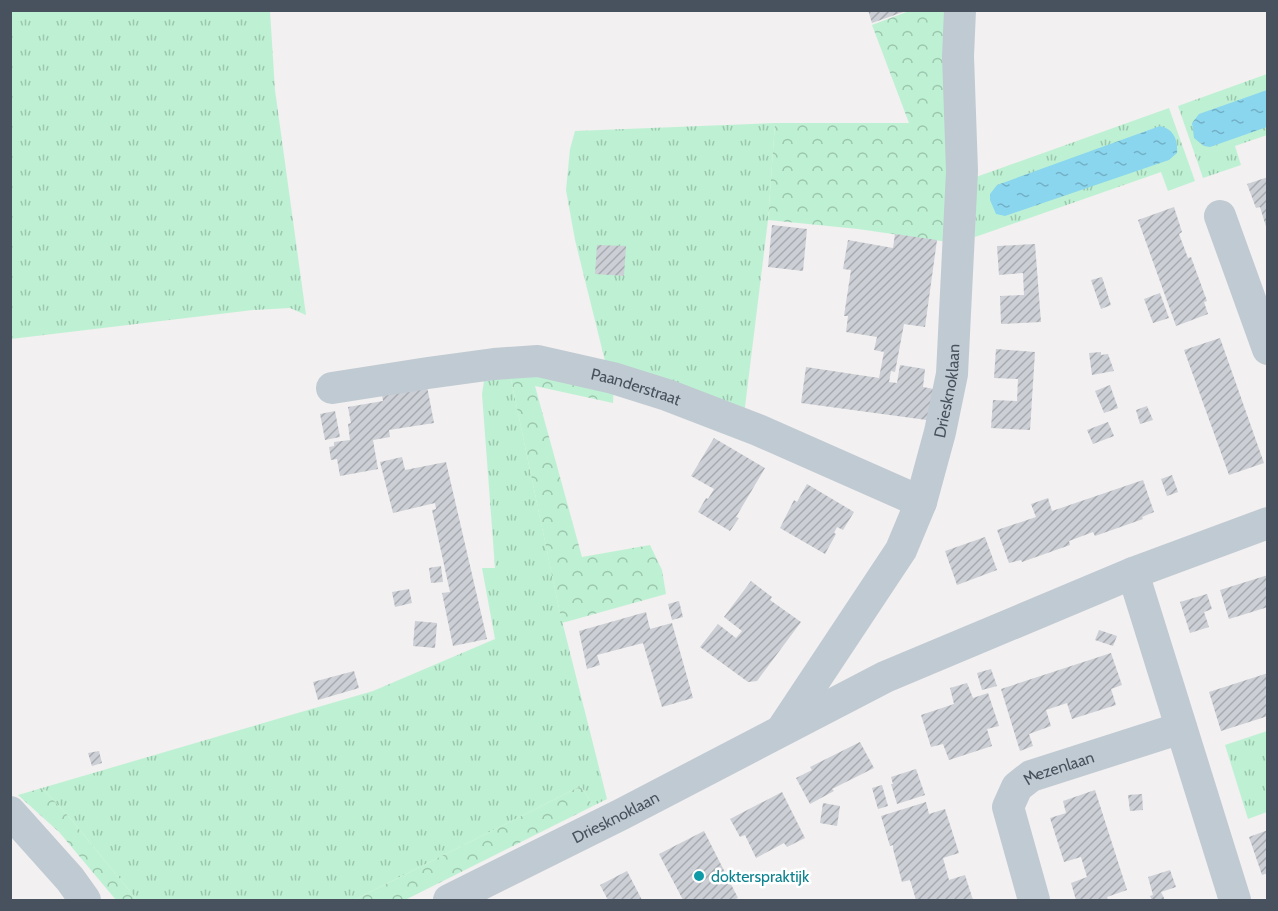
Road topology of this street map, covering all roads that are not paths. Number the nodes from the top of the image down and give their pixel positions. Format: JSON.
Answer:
{"nodes":[{"id":1,"x":960,"y":10,"type":"edge"},
{"id":2,"x":1220,"y":216,"type":"dead end"},
{"id":3,"x":1268,"y":349,"type":"edge"},
{"id":4,"x":332,"y":388,"type":"dead end"},
{"id":5,"x":921,"y":502,"type":"junction"},
{"id":6,"x":1268,"y":523,"type":"edge"},
{"id":7,"x":1133,"y":573,"type":"junction"},
{"id":8,"x":1181,"y":728,"type":"junction"},
{"id":9,"x":781,"y":731,"type":"junction"},
{"id":10,"x":10,"y":812,"type":"edge"},
{"id":11,"x":86,"y":900,"type":"edge"},
{"id":12,"x":449,"y":900,"type":"edge"},
{"id":13,"x":1034,"y":900,"type":"edge"},
{"id":14,"x":1235,"y":900,"type":"edge"}],
"edges":[{"from":1,"to":5,"type":"street","name":"Driesknoklaan"},
{"from":2,"to":3,"type":"street"},
{"from":4,"to":5,"type":"street","name":"Paanderstraat"},
{"from":5,"to":9,"type":"street","name":"Driesknoklaan"},
{"from":6,"to":7,"type":"street","name":"Driesknoklaan"},
{"from":7,"to":8,"type":"street"},
{"from":7,"to":9,"type":"street","name":"Driesknoklaan"},
{"from":8,"to":13,"type":"street","name":"Mezenlaan"},
{"from":8,"to":14,"type":"street"},
{"from":9,"to":12,"type":"street","name":"Driesknoklaan"},
{"from":10,"to":11,"type":"street"}]}
